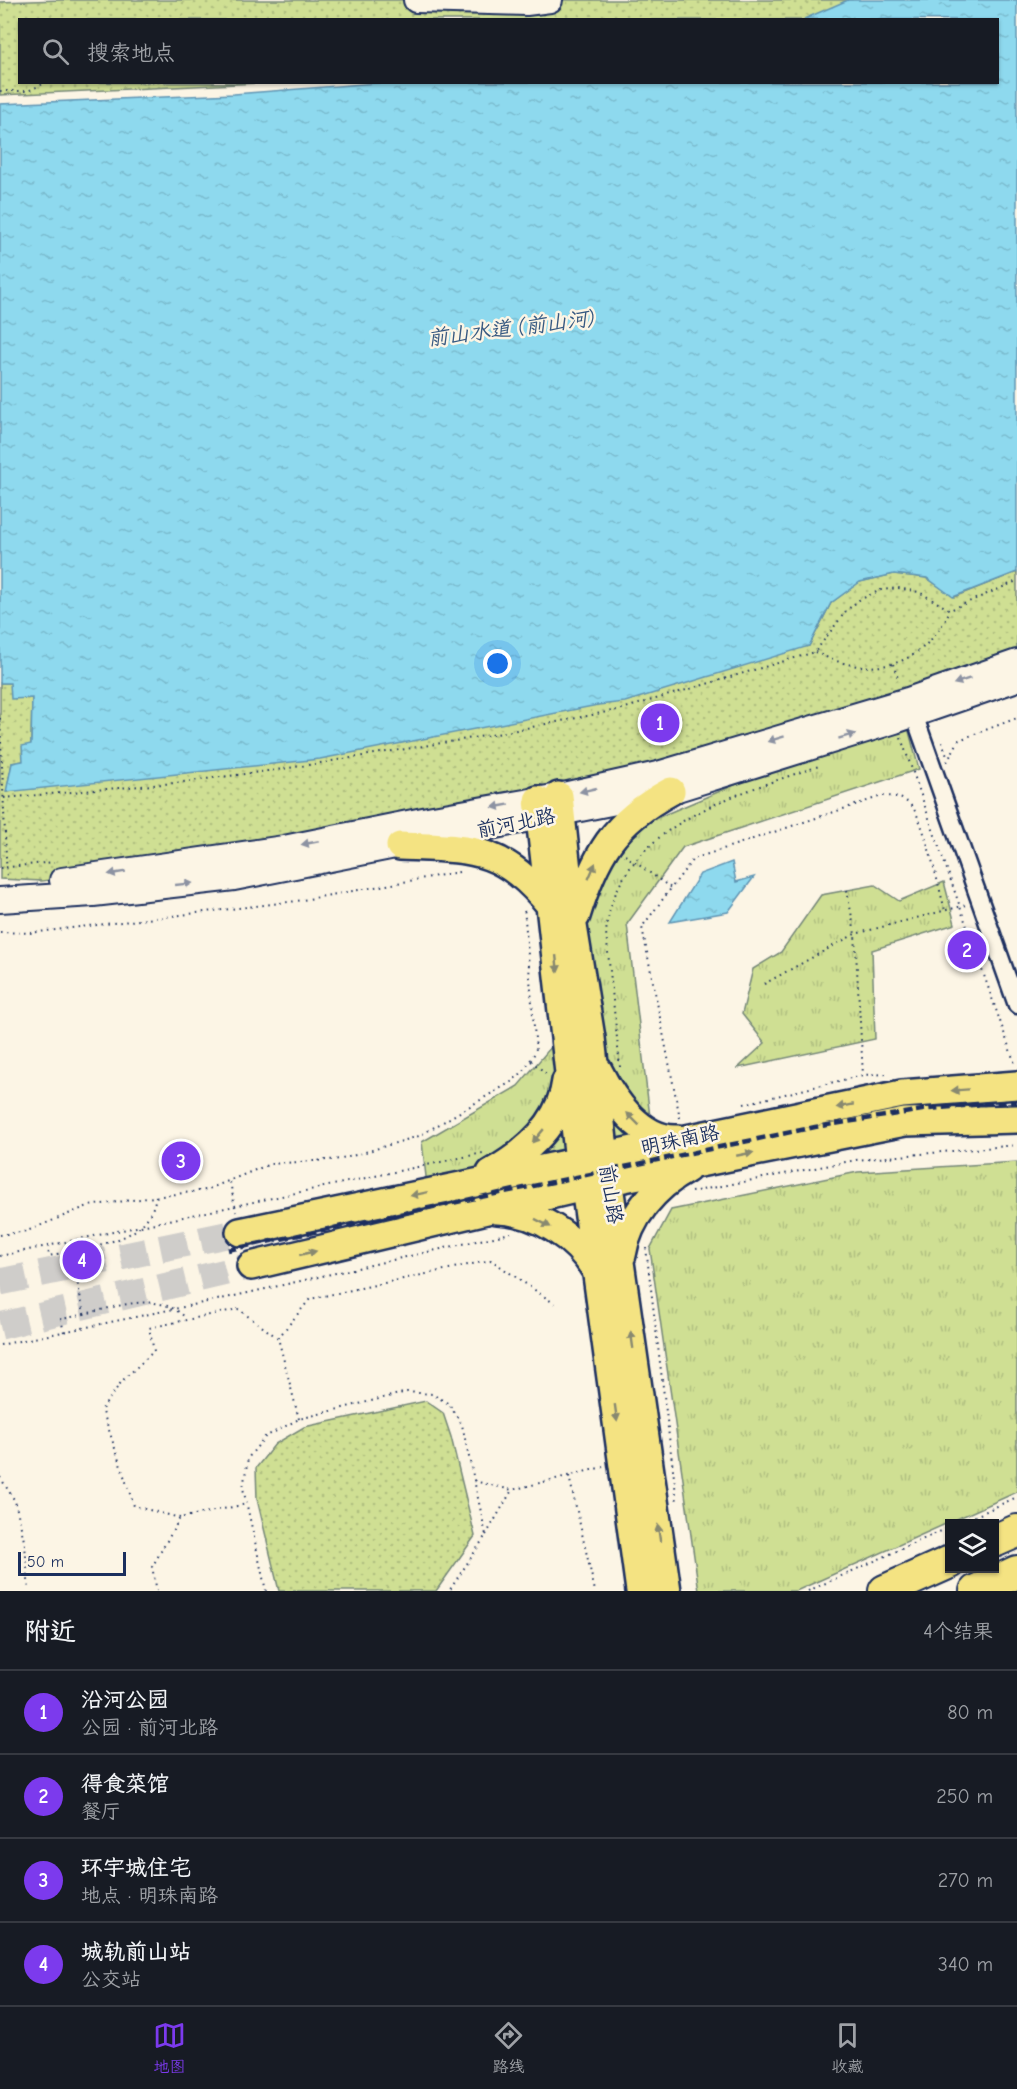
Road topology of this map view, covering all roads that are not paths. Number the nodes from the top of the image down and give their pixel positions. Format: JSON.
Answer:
{"nodes":[{"id":1,"x":416,"y":0,"type":"edge"},
{"id":2,"x":549,"y":0,"type":"edge"},
{"id":3,"x":1017,"y":662,"type":"edge"},
{"id":4,"x":1017,"y":679,"type":"edge"},
{"id":5,"x":907,"y":700,"type":"junction"},
{"id":6,"x":671,"y":791,"type":"junction"},
{"id":7,"x":550,"y":807,"type":"junction"},
{"id":8,"x":400,"y":846,"type":"junction"},
{"id":9,"x":3,"y":881,"type":"edge"},
{"id":10,"x":551,"y":906,"type":"junction"},
{"id":11,"x":573,"y":926,"type":"junction"},
{"id":12,"x":1017,"y":1005,"type":"edge"},
{"id":13,"x":594,"y":1058,"type":"junction"},
{"id":14,"x":568,"y":1065,"type":"junction"},
{"id":15,"x":900,"y":1084,"type":"junction"},
{"id":16,"x":1017,"y":1085,"type":"edge"},
{"id":17,"x":1017,"y":1119,"type":"edge"},
{"id":18,"x":905,"y":1122,"type":"junction"},
{"id":19,"x":680,"y":1127,"type":"junction"},
{"id":20,"x":698,"y":1163,"type":"junction"},
{"id":21,"x":595,"y":1171,"type":"junction"},
{"id":22,"x":466,"y":1185,"type":"junction"},
{"id":23,"x":487,"y":1210,"type":"junction"},
{"id":24,"x":240,"y":1232,"type":"tunnel mouth"},
{"id":25,"x":251,"y":1266,"type":"tunnel mouth"},
{"id":26,"x":609,"y":1270,"type":"junction"},
{"id":27,"x":1017,"y":1531,"type":"edge"},
{"id":28,"x":999,"y":1539,"type":"edge"},
{"id":29,"x":945,"y":1564,"type":"edge"},
{"id":30,"x":1017,"y":1572,"type":"edge"},
{"id":31,"x":640,"y":1591,"type":"edge"},
{"id":32,"x":667,"y":1591,"type":"edge"},
{"id":33,"x":885,"y":1591,"type":"edge"},
{"id":34,"x":976,"y":1591,"type":"edge"}],
"edges":[{"from":1,"to":2,"type":"main road"},
{"from":3,"to":5,"type":"main road","name":"前河北路","one_way":true},
{"from":4,"to":5,"type":"main road","name":"前河北路"},
{"from":6,"to":5,"type":"main road","name":"前河北路","one_way":true},
{"from":5,"to":7,"type":"main road","name":"前河北路","one_way":true},
{"from":5,"to":12,"type":"street"},
{"from":6,"to":7,"type":"main road","name":"前河北路"},
{"from":11,"to":6,"type":"main road","one_way":true},
{"from":7,"to":8,"type":"main road","name":"前河北路"},
{"from":7,"to":9,"type":"main road","name":"前河北路","one_way":true},
{"from":7,"to":10,"type":"main road","name":"前山路"},
{"from":7,"to":11,"type":"main road","name":"前山路"},
{"from":9,"to":8,"type":"main road","name":"前河北路","one_way":true},
{"from":8,"to":10,"type":"main road"},
{"from":10,"to":14,"type":"main road","name":"前山路","one_way":true},
{"from":11,"to":13,"type":"main road","name":"前山路"},
{"from":19,"to":13,"type":"main road","one_way":true},
{"from":13,"to":21,"type":"main road","name":"前山路"},
{"from":14,"to":21,"type":"main road","name":"前山路"},
{"from":14,"to":22,"type":"main road","one_way":true},
{"from":16,"to":15,"type":"main road","name":"明珠南路","one_way":true},
{"from":15,"to":18,"type":"main road"},
{"from":15,"to":19,"type":"main road","name":"明珠南路","one_way":true},
{"from":17,"to":18,"type":"main road","name":"明珠南路"},
{"from":20,"to":18,"type":"main road","name":"明珠南路","one_way":true},
{"from":19,"to":21,"type":"main road","name":"明珠南路"},
{"from":20,"to":21,"type":"main road","name":"明珠南路"},
{"from":20,"to":26,"type":"main road"},
{"from":21,"to":22,"type":"main road","name":"明珠南路"},
{"from":21,"to":23,"type":"main road","name":"明珠南路"},
{"from":21,"to":26,"type":"main road","name":"前山路"},
{"from":22,"to":24,"type":"main road","name":"明珠南路","one_way":true},
{"from":25,"to":23,"type":"main road","name":"明珠南路","one_way":true},
{"from":23,"to":26,"type":"main road","one_way":true},
{"from":26,"to":31,"type":"main road","name":"前山路","one_way":true},
{"from":32,"to":26,"type":"main road","name":"前山路","one_way":true},
{"from":27,"to":28,"type":"highway"},
{"from":29,"to":33,"type":"highway"},
{"from":30,"to":34,"type":"highway"}]}
